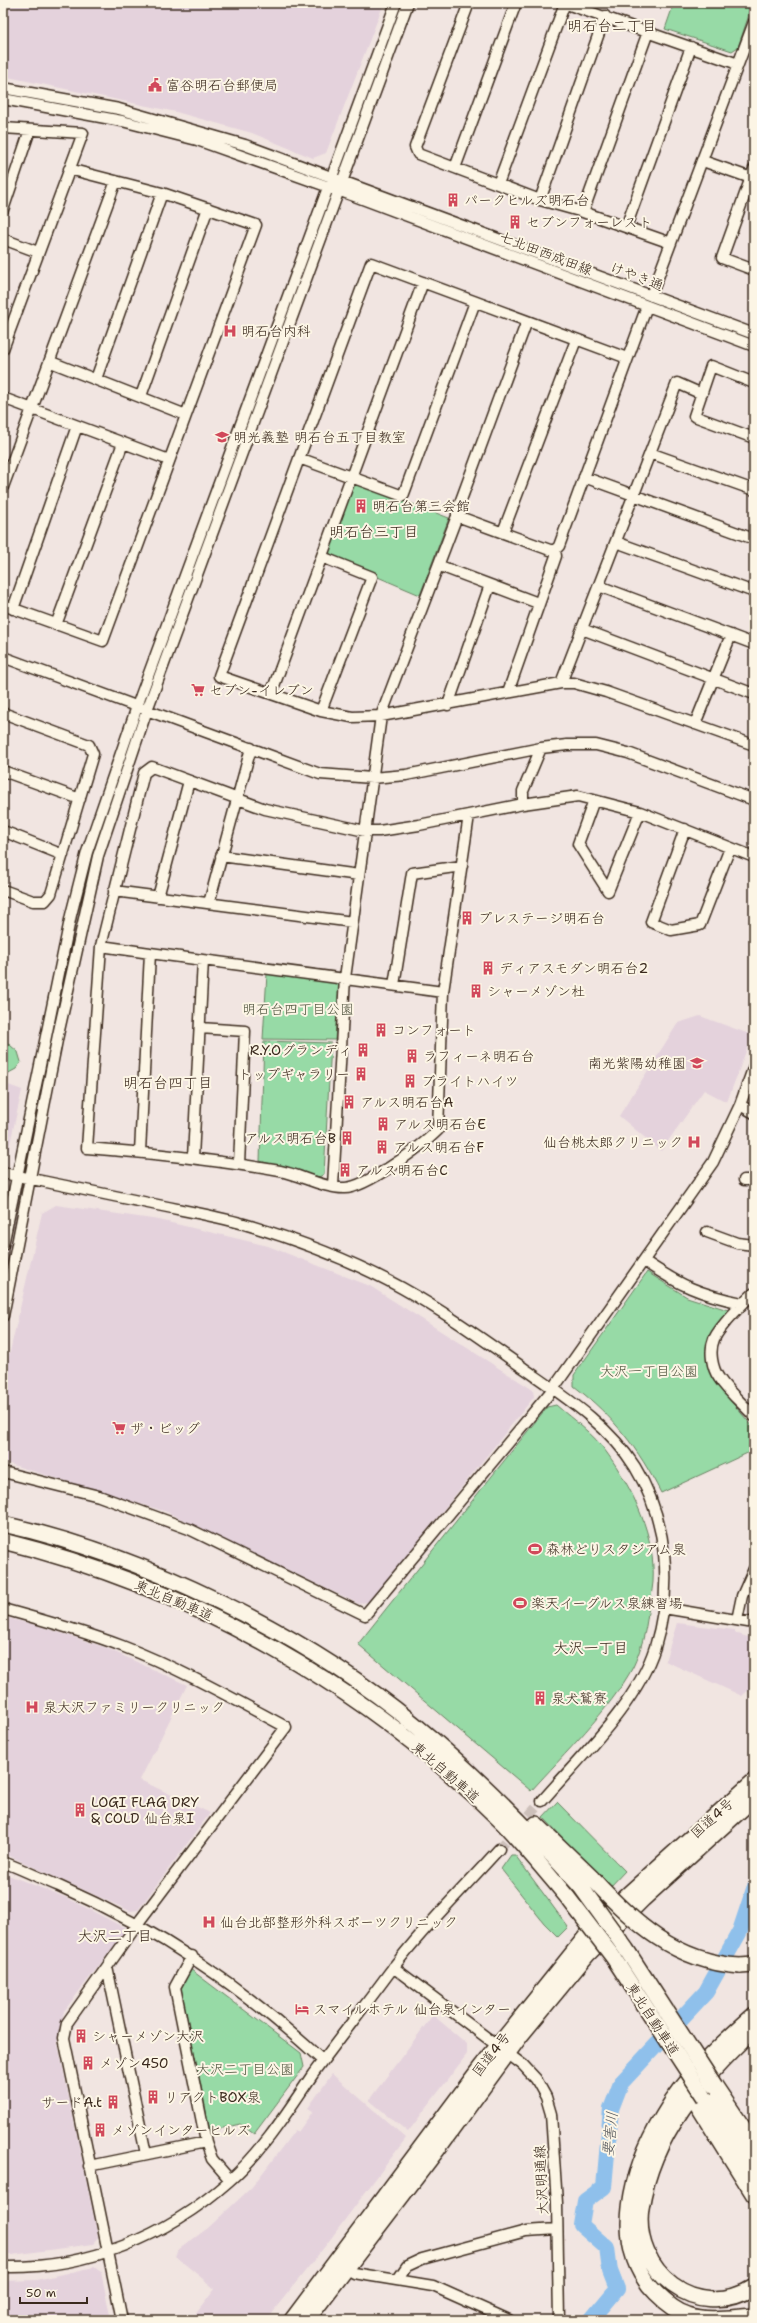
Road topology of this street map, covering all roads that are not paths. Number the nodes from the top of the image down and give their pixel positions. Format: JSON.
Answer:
{"nodes":[{"id":1,"x":396,"y":3,"type":"edge"},
{"id":2,"x":408,"y":3,"type":"edge"},
{"id":3,"x":469,"y":3,"type":"edge"},
{"id":4,"x":516,"y":3,"type":"edge"},
{"id":5,"x":564,"y":3,"type":"edge"},
{"id":6,"x":605,"y":16,"type":"junction"},
{"id":7,"x":754,"y":22,"type":"edge"},
{"id":8,"x":648,"y":32,"type":"junction"},
{"id":9,"x":691,"y":47,"type":"junction"},
{"id":10,"x":738,"y":64,"type":"junction"},
{"id":11,"x":3,"y":88,"type":"edge"},
{"id":12,"x":3,"y":99,"type":"edge"},
{"id":13,"x":3,"y":128,"type":"edge"},
{"id":14,"x":30,"y":130,"type":"junction"},
{"id":15,"x":703,"y":161,"type":"junction"},
{"id":16,"x":455,"y":168,"type":"junction"},
{"id":17,"x":69,"y":169,"type":"junction"},
{"id":18,"x":753,"y":175,"type":"edge"},
{"id":19,"x":331,"y":177,"type":"junction"},
{"id":20,"x":116,"y":181,"type":"junction"},
{"id":21,"x":342,"y":181,"type":"junction"},
{"id":22,"x":498,"y":184,"type":"junction"},
{"id":23,"x":327,"y":188,"type":"junction"},
{"id":24,"x":338,"y":191,"type":"junction"},
{"id":25,"x":162,"y":193,"type":"junction"},
{"id":26,"x":540,"y":200,"type":"junction"},
{"id":27,"x":208,"y":208,"type":"junction"},
{"id":28,"x":3,"y":210,"type":"edge"},
{"id":29,"x":583,"y":212,"type":"junction"},
{"id":30,"x":626,"y":227,"type":"junction"},
{"id":31,"x":3,"y":239,"type":"edge"},
{"id":32,"x":671,"y":243,"type":"junction"},
{"id":33,"x":38,"y":252,"type":"junction"},
{"id":34,"x":754,"y":270,"type":"edge"},
{"id":35,"x":423,"y":282,"type":"junction"},
{"id":36,"x":651,"y":296,"type":"junction"},
{"id":37,"x":475,"y":302,"type":"junction"},
{"id":38,"x":647,"y":306,"type":"junction"},
{"id":39,"x":526,"y":321,"type":"junction"},
{"id":40,"x":754,"y":334,"type":"edge"},
{"id":41,"x":576,"y":340,"type":"junction"},
{"id":42,"x":754,"y":346,"type":"edge"},
{"id":43,"x":3,"y":349,"type":"edge"},
{"id":44,"x":627,"y":358,"type":"junction"},
{"id":45,"x":51,"y":362,"type":"junction"},
{"id":46,"x":96,"y":379,"type":"junction"},
{"id":47,"x":754,"y":383,"type":"edge"},
{"id":48,"x":702,"y":394,"type":"junction"},
{"id":49,"x":141,"y":396,"type":"junction"},
{"id":50,"x":3,"y":398,"type":"edge"},
{"id":51,"x":32,"y":408,"type":"junction"},
{"id":52,"x":186,"y":415,"type":"junction"},
{"id":53,"x":77,"y":426,"type":"junction"},
{"id":54,"x":754,"y":438,"type":"edge"},
{"id":55,"x":123,"y":443,"type":"junction"},
{"id":56,"x":650,"y":453,"type":"junction"},
{"id":57,"x":299,"y":458,"type":"junction"},
{"id":58,"x":169,"y":460,"type":"junction"},
{"id":59,"x":351,"y":477,"type":"junction"},
{"id":60,"x":584,"y":477,"type":"junction"},
{"id":61,"x":3,"y":487,"type":"edge"},
{"id":62,"x":754,"y":490,"type":"edge"},
{"id":63,"x":633,"y":496,"type":"junction"},
{"id":64,"x":457,"y":516,"type":"junction"},
{"id":65,"x":504,"y":532,"type":"junction"},
{"id":66,"x":754,"y":539,"type":"edge"},
{"id":67,"x":616,"y":542,"type":"junction"},
{"id":68,"x":555,"y":550,"type":"junction"},
{"id":69,"x":322,"y":557,"type":"junction"},
{"id":70,"x":440,"y":566,"type":"junction"},
{"id":71,"x":490,"y":585,"type":"junction"},
{"id":72,"x":599,"y":586,"type":"junction"},
{"id":73,"x":754,"y":592,"type":"edge"},
{"id":74,"x":538,"y":603,"type":"junction"},
{"id":75,"x":8,"y":607,"type":"edge"},
{"id":76,"x":56,"y":624,"type":"junction"},
{"id":77,"x":582,"y":629,"type":"junction"},
{"id":78,"x":731,"y":636,"type":"junction"},
{"id":79,"x":754,"y":644,"type":"edge"},
{"id":80,"x":3,"y":657,"type":"edge"},
{"id":81,"x":713,"y":679,"type":"junction"},
{"id":82,"x":561,"y":683,"type":"junction"},
{"id":83,"x":508,"y":692,"type":"junction"},
{"id":84,"x":271,"y":694,"type":"junction"},
{"id":85,"x":754,"y":694,"type":"edge"},
{"id":86,"x":448,"y":705,"type":"junction"},
{"id":87,"x":142,"y":708,"type":"junction"},
{"id":88,"x":321,"y":711,"type":"junction"},
{"id":89,"x":3,"y":713,"type":"edge"},
{"id":90,"x":381,"y":716,"type":"junction"},
{"id":91,"x":695,"y":724,"type":"junction"},
{"id":92,"x":754,"y":745,"type":"edge"},
{"id":93,"x":251,"y":748,"type":"junction"},
{"id":94,"x":541,"y":748,"type":"junction"},
{"id":95,"x":3,"y":771,"type":"edge"},
{"id":96,"x":372,"y":778,"type":"junction"},
{"id":97,"x":189,"y":781,"type":"junction"},
{"id":98,"x":80,"y":799,"type":"junction"},
{"id":99,"x":236,"y":799,"type":"junction"},
{"id":100,"x":594,"y":800,"type":"junction"},
{"id":101,"x":754,"y":800,"type":"edge"},
{"id":102,"x":523,"y":804,"type":"junction"},
{"id":103,"x":640,"y":812,"type":"junction"},
{"id":104,"x":469,"y":815,"type":"junction"},
{"id":105,"x":685,"y":829,"type":"junction"},
{"id":106,"x":3,"y":831,"type":"edge"},
{"id":107,"x":365,"y":831,"type":"junction"},
{"id":108,"x":730,"y":848,"type":"junction"},
{"id":109,"x":63,"y":855,"type":"junction"},
{"id":110,"x":221,"y":856,"type":"junction"},
{"id":111,"x":754,"y":857,"type":"edge"},
{"id":112,"x":462,"y":866,"type":"junction"},
{"id":113,"x":359,"y":876,"type":"junction"},
{"id":114,"x":3,"y":890,"type":"edge"},
{"id":115,"x":114,"y":891,"type":"junction"},
{"id":116,"x":158,"y":896,"type":"junction"},
{"id":117,"x":209,"y":903,"type":"junction"},
{"id":118,"x":353,"y":922,"type":"junction"},
{"id":119,"x":101,"y":946,"type":"junction"},
{"id":120,"x":150,"y":953,"type":"junction"},
{"id":121,"x":203,"y":960,"type":"junction"},
{"id":122,"x":345,"y":978,"type":"junction"},
{"id":123,"x":394,"y":985,"type":"junction"},
{"id":124,"x":443,"y":992,"type":"junction"},
{"id":125,"x":200,"y":1028,"type":"junction"},
{"id":126,"x":754,"y":1066,"type":"edge"},
{"id":127,"x":740,"y":1105,"type":"junction"},
{"id":128,"x":754,"y":1113,"type":"edge"},
{"id":129,"x":140,"y":1152,"type":"junction"},
{"id":130,"x":193,"y":1158,"type":"junction"},
{"id":131,"x":239,"y":1164,"type":"junction"},
{"id":132,"x":3,"y":1173,"type":"edge"},
{"id":133,"x":17,"y":1176,"type":"junction"},
{"id":134,"x":29,"y":1179,"type":"junction"},
{"id":135,"x":333,"y":1186,"type":"junction"},
{"id":136,"x":706,"y":1232,"type":"dead end"},
{"id":137,"x":754,"y":1245,"type":"edge"},
{"id":138,"x":3,"y":1246,"type":"edge"},
{"id":139,"x":644,"y":1261,"type":"junction"},
{"id":140,"x":754,"y":1293,"type":"edge"},
{"id":141,"x":742,"y":1303,"type":"junction"},
{"id":142,"x":3,"y":1316,"type":"edge"},
{"id":143,"x":553,"y":1389,"type":"junction"},
{"id":144,"x":754,"y":1416,"type":"edge"},
{"id":145,"x":3,"y":1472,"type":"edge"},
{"id":146,"x":3,"y":1524,"type":"edge"},
{"id":147,"x":3,"y":1541,"type":"edge"},
{"id":148,"x":754,"y":1569,"type":"edge"},
{"id":149,"x":664,"y":1608,"type":"junction"},
{"id":150,"x":3,"y":1609,"type":"edge"},
{"id":151,"x":736,"y":1620,"type":"junction"},
{"id":152,"x":754,"y":1623,"type":"edge"},
{"id":153,"x":754,"y":1781,"type":"edge"},
{"id":154,"x":754,"y":1798,"type":"edge"},
{"id":155,"x":542,"y":1800,"type":"tunnel mouth"},
{"id":156,"x":499,"y":1849,"type":"tunnel mouth"},
{"id":157,"x":3,"y":1862,"type":"edge"},
{"id":158,"x":586,"y":1883,"type":"junction"},
{"id":159,"x":138,"y":1924,"type":"junction"},
{"id":160,"x":192,"y":1956,"type":"junction"},
{"id":161,"x":747,"y":1965,"type":"edge"},
{"id":162,"x":107,"y":1967,"type":"junction"},
{"id":163,"x":393,"y":1967,"type":"junction"},
{"id":164,"x":754,"y":2015,"type":"edge"},
{"id":165,"x":754,"y":2030,"type":"edge"},
{"id":166,"x":503,"y":2050,"type":"junction"},
{"id":167,"x":323,"y":2061,"type":"junction"},
{"id":168,"x":701,"y":2101,"type":"junction"},
{"id":169,"x":206,"y":2142,"type":"junction"},
{"id":170,"x":754,"y":2144,"type":"edge"},
{"id":171,"x":146,"y":2154,"type":"junction"},
{"id":172,"x":89,"y":2166,"type":"junction"},
{"id":173,"x":754,"y":2169,"type":"edge"},
{"id":174,"x":230,"y":2180,"type":"junction"},
{"id":175,"x":754,"y":2195,"type":"edge"},
{"id":176,"x":557,"y":2229,"type":"junction"},
{"id":177,"x":107,"y":2253,"type":"junction"},
{"id":178,"x":3,"y":2267,"type":"edge"},
{"id":179,"x":347,"y":2268,"type":"junction"},
{"id":180,"x":398,"y":2279,"type":"junction"},
{"id":181,"x":754,"y":2287,"type":"edge"},
{"id":182,"x":754,"y":2316,"type":"edge"},
{"id":183,"x":122,"y":2320,"type":"edge"},
{"id":184,"x":292,"y":2320,"type":"edge"},
{"id":185,"x":307,"y":2320,"type":"edge"},
{"id":186,"x":509,"y":2320,"type":"edge"},
{"id":187,"x":559,"y":2320,"type":"edge"}],
"edges":[{"from":1,"to":19,"type":"street"},
{"from":2,"to":21,"type":"street"},
{"from":3,"to":16,"type":"street"},
{"from":4,"to":16,"type":"street"},
{"from":5,"to":6,"type":"street"},
{"from":5,"to":22,"type":"street"},
{"from":6,"to":8,"type":"street"},
{"from":6,"to":26,"type":"street"},
{"from":7,"to":10,"type":"street"},
{"from":8,"to":9,"type":"street"},
{"from":8,"to":29,"type":"street"},
{"from":9,"to":10,"type":"street"},
{"from":9,"to":30,"type":"street"},
{"from":10,"to":15,"type":"street"},
{"from":11,"to":19,"type":"street","name":"けやき通"},
{"from":12,"to":23,"type":"street","name":"七北田西成田線"},
{"from":13,"to":14,"type":"street"},
{"from":14,"to":17,"type":"street"},
{"from":14,"to":28,"type":"street"},
{"from":15,"to":18,"type":"street"},
{"from":15,"to":32,"type":"street"},
{"from":16,"to":22,"type":"street"},
{"from":17,"to":20,"type":"street"},
{"from":17,"to":33,"type":"street"},
{"from":18,"to":34,"type":"street"},
{"from":19,"to":21,"type":"street","name":"けやき通"},
{"from":19,"to":23,"type":"street"},
{"from":20,"to":25,"type":"street"},
{"from":20,"to":45,"type":"street"},
{"from":21,"to":24,"type":"street"},
{"from":21,"to":36,"type":"street","name":"けやき通"},
{"from":22,"to":26,"type":"street"},
{"from":23,"to":24,"type":"street","name":"七北田西成田線"},
{"from":23,"to":87,"type":"street"},
{"from":24,"to":38,"type":"street","name":"七北田西成田線"},
{"from":24,"to":87,"type":"street"},
{"from":25,"to":27,"type":"street"},
{"from":25,"to":46,"type":"street"},
{"from":26,"to":29,"type":"street"},
{"from":27,"to":49,"type":"street"},
{"from":27,"to":52,"type":"street"},
{"from":29,"to":30,"type":"street"},
{"from":30,"to":32,"type":"street"},
{"from":31,"to":33,"type":"street"},
{"from":32,"to":36,"type":"street"},
{"from":33,"to":43,"type":"street"},
{"from":35,"to":37,"type":"street"},
{"from":35,"to":57,"type":"street"},
{"from":35,"to":59,"type":"street"},
{"from":36,"to":40,"type":"street","name":"けやき通"},
{"from":37,"to":39,"type":"street"},
{"from":37,"to":59,"type":"street"},
{"from":38,"to":42,"type":"street","name":"七北田西成田線"},
{"from":38,"to":44,"type":"street"},
{"from":39,"to":41,"type":"street"},
{"from":39,"to":64,"type":"street"},
{"from":41,"to":44,"type":"street"},
{"from":41,"to":65,"type":"street"},
{"from":44,"to":60,"type":"street"},
{"from":45,"to":46,"type":"street"},
{"from":45,"to":51,"type":"street"},
{"from":46,"to":49,"type":"street"},
{"from":47,"to":48,"type":"street"},
{"from":48,"to":54,"type":"street"},
{"from":48,"to":56,"type":"street"},
{"from":49,"to":52,"type":"street"},
{"from":50,"to":51,"type":"street"},
{"from":51,"to":53,"type":"street"},
{"from":51,"to":61,"type":"street"},
{"from":52,"to":58,"type":"street"},
{"from":53,"to":55,"type":"street"},
{"from":53,"to":75,"type":"street"},
{"from":55,"to":58,"type":"street"},
{"from":55,"to":76,"type":"street"},
{"from":56,"to":62,"type":"street"},
{"from":56,"to":63,"type":"street"},
{"from":57,"to":59,"type":"street"},
{"from":57,"to":84,"type":"street"},
{"from":58,"to":76,"type":"street"},
{"from":59,"to":69,"type":"street"},
{"from":60,"to":63,"type":"street"},
{"from":60,"to":68,"type":"street"},
{"from":63,"to":66,"type":"street"},
{"from":63,"to":67,"type":"street"},
{"from":64,"to":65,"type":"street"},
{"from":64,"to":70,"type":"street"},
{"from":65,"to":68,"type":"street"},
{"from":67,"to":72,"type":"street"},
{"from":67,"to":73,"type":"street"},
{"from":68,"to":74,"type":"street"},
{"from":69,"to":84,"type":"street"},
{"from":69,"to":88,"type":"street"},
{"from":70,"to":71,"type":"street"},
{"from":70,"to":90,"type":"street"},
{"from":71,"to":74,"type":"street"},
{"from":71,"to":86,"type":"street"},
{"from":72,"to":77,"type":"street"},
{"from":72,"to":78,"type":"street"},
{"from":74,"to":83,"type":"street"},
{"from":75,"to":76,"type":"street"},
{"from":77,"to":81,"type":"street"},
{"from":77,"to":82,"type":"street"},
{"from":78,"to":79,"type":"street"},
{"from":78,"to":81,"type":"street"},
{"from":80,"to":87,"type":"street"},
{"from":81,"to":85,"type":"street"},
{"from":81,"to":91,"type":"street"},
{"from":82,"to":83,"type":"street"},
{"from":82,"to":91,"type":"street"},
{"from":83,"to":86,"type":"street"},
{"from":84,"to":88,"type":"street"},
{"from":86,"to":90,"type":"street"},
{"from":87,"to":93,"type":"street"},
{"from":87,"to":133,"type":"street"},
{"from":87,"to":134,"type":"street"},
{"from":88,"to":90,"type":"street"},
{"from":89,"to":98,"type":"street"},
{"from":90,"to":96,"type":"street"},
{"from":91,"to":92,"type":"street"},
{"from":93,"to":96,"type":"street"},
{"from":93,"to":99,"type":"street"},
{"from":94,"to":96,"type":"street"},
{"from":94,"to":101,"type":"street"},
{"from":94,"to":102,"type":"street"},
{"from":95,"to":98,"type":"street"},
{"from":96,"to":107,"type":"street"},
{"from":97,"to":99,"type":"street"},
{"from":97,"to":115,"type":"street"},
{"from":97,"to":116,"type":"street"},
{"from":98,"to":109,"type":"street"},
{"from":99,"to":107,"type":"street"},
{"from":99,"to":110,"type":"street"},
{"from":100,"to":102,"type":"street"},
{"from":100,"to":103,"type":"street"},
{"from":100,"to":103,"type":"street"},
{"from":102,"to":104,"type":"street"},
{"from":103,"to":105,"type":"street"},
{"from":104,"to":107,"type":"street"},
{"from":104,"to":112,"type":"street"},
{"from":105,"to":108,"type":"street"},
{"from":105,"to":108,"type":"street"},
{"from":106,"to":109,"type":"street"},
{"from":107,"to":113,"type":"street"},
{"from":108,"to":111,"type":"street"},
{"from":109,"to":114,"type":"street"},
{"from":110,"to":113,"type":"street"},
{"from":110,"to":117,"type":"street"},
{"from":112,"to":123,"type":"street"},
{"from":112,"to":124,"type":"street"},
{"from":113,"to":118,"type":"street"},
{"from":115,"to":116,"type":"street"},
{"from":115,"to":119,"type":"street"},
{"from":116,"to":117,"type":"street"},
{"from":117,"to":118,"type":"street"},
{"from":118,"to":122,"type":"street"},
{"from":119,"to":120,"type":"street"},
{"from":119,"to":129,"type":"street"},
{"from":120,"to":121,"type":"street"},
{"from":120,"to":129,"type":"street"},
{"from":121,"to":122,"type":"street"},
{"from":121,"to":125,"type":"street"},
{"from":122,"to":123,"type":"street"},
{"from":122,"to":135,"type":"street"},
{"from":123,"to":124,"type":"street"},
{"from":124,"to":135,"type":"street"},
{"from":125,"to":130,"type":"street"},
{"from":125,"to":131,"type":"street"},
{"from":126,"to":127,"type":"street"},
{"from":127,"to":128,"type":"street"},
{"from":127,"to":139,"type":"street"},
{"from":129,"to":130,"type":"street"},
{"from":130,"to":131,"type":"street"},
{"from":131,"to":135,"type":"street"},
{"from":132,"to":133,"type":"street"},
{"from":133,"to":134,"type":"street"},
{"from":133,"to":138,"type":"street"},
{"from":134,"to":142,"type":"street"},
{"from":134,"to":143,"type":"street"},
{"from":136,"to":137,"type":"street"},
{"from":139,"to":141,"type":"street"},
{"from":139,"to":143,"type":"street"},
{"from":140,"to":141,"type":"street"},
{"from":141,"to":144,"type":"street"},
{"from":143,"to":145,"type":"street"},
{"from":143,"to":149,"type":"street"},
{"from":146,"to":158,"type":"highway","name":"東北自動車道"},
{"from":147,"to":168,"type":"highway","name":"東北自動車道","bridge":true},
{"from":148,"to":151,"type":"street"},
{"from":149,"to":151,"type":"street"},
{"from":149,"to":155,"type":"street"},
{"from":150,"to":159,"type":"street"},
{"from":151,"to":152,"type":"street"},
{"from":153,"to":166,"type":"highway","name":"国道4号"},
{"from":154,"to":166,"type":"highway","name":"国道4号"},
{"from":156,"to":163,"type":"street"},
{"from":157,"to":159,"type":"street"},
{"from":158,"to":161,"type":"highway","bridge":true},
{"from":158,"to":170,"type":"highway","name":"東北自動車道","bridge":true},
{"from":159,"to":160,"type":"street"},
{"from":159,"to":162,"type":"street"},
{"from":160,"to":167,"type":"street"},
{"from":160,"to":169,"type":"street"},
{"from":162,"to":171,"type":"street"},
{"from":162,"to":172,"type":"street"},
{"from":163,"to":166,"type":"street","name":"大沢明通線"},
{"from":163,"to":167,"type":"street"},
{"from":164,"to":182,"type":"highway"},
{"from":165,"to":181,"type":"highway"},
{"from":166,"to":176,"type":"street","name":"大沢明通線"},
{"from":166,"to":179,"type":"highway","name":"国道4号"},
{"from":166,"to":184,"type":"highway","name":"国道4号"},
{"from":167,"to":174,"type":"street"},
{"from":168,"to":173,"type":"highway"},
{"from":168,"to":175,"type":"highway"},
{"from":169,"to":171,"type":"street"},
{"from":169,"to":174,"type":"street"},
{"from":171,"to":172,"type":"street"},
{"from":172,"to":177,"type":"street"},
{"from":174,"to":177,"type":"street"},
{"from":176,"to":180,"type":"street"},
{"from":176,"to":187,"type":"street","name":"大沢明通線"},
{"from":177,"to":178,"type":"street"},
{"from":177,"to":183,"type":"street"},
{"from":179,"to":180,"type":"street"},
{"from":179,"to":185,"type":"highway","name":"国道4号"},
{"from":180,"to":186,"type":"street"}]}
